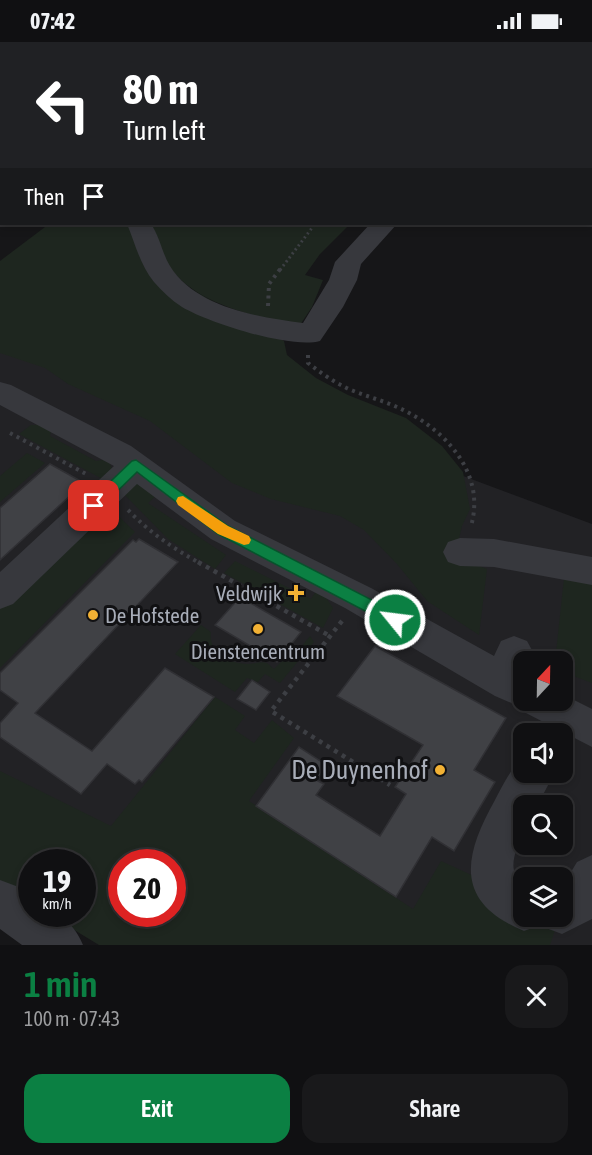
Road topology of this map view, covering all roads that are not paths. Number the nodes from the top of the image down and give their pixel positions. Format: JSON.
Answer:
{"nodes":[{"id":1,"x":140,"y":225,"type":"edge"},
{"id":2,"x":383,"y":225,"type":"edge"},
{"id":3,"x":0,"y":392,"type":"edge"},
{"id":4,"x":136,"y":465,"type":"junction"},
{"id":5,"x":460,"y":552,"type":"road end"},
{"id":6,"x":592,"y":571,"type":"edge"},
{"id":7,"x":0,"y":594,"type":"edge"},
{"id":8,"x":513,"y":684,"type":"edge"},
{"id":9,"x":529,"y":783,"type":"edge"},
{"id":10,"x":592,"y":877,"type":"edge"},
{"id":11,"x":0,"y":902,"type":"edge"},
{"id":12,"x":513,"y":902,"type":"edge"},
{"id":13,"x":573,"y":906,"type":"edge"},
{"id":14,"x":60,"y":945,"type":"edge"}],
"edges":[{"from":1,"to":2,"type":"street"},
{"from":3,"to":4,"type":"street"},
{"from":4,"to":7,"type":"street"},
{"from":4,"to":8,"type":"street"},
{"from":5,"to":6,"type":"street"},
{"from":9,"to":12,"type":"street"},
{"from":10,"to":13,"type":"street"},
{"from":11,"to":14,"type":"street"}]}
